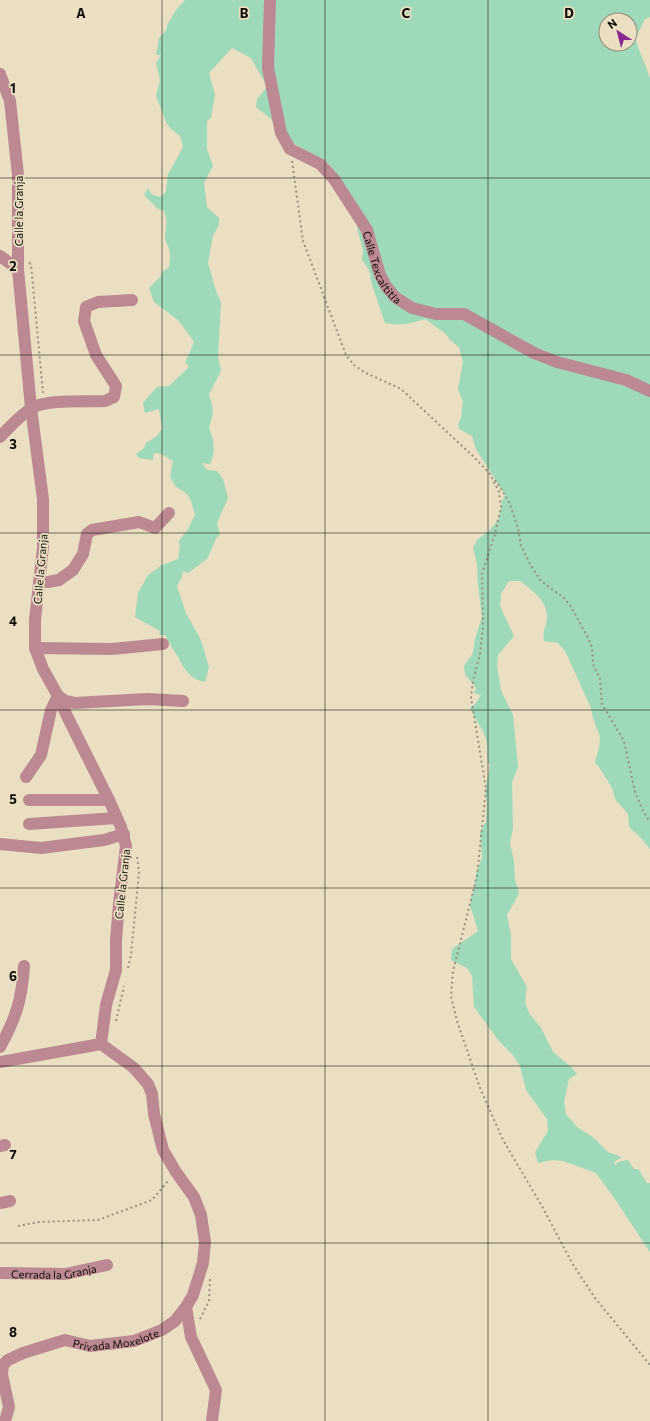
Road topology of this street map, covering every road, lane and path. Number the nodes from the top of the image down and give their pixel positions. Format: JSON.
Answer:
{"nodes":[{"id":1,"x":270,"y":0,"type":"edge"},
{"id":2,"x":0,"y":74,"type":"edge"},
{"id":3,"x":290,"y":149,"type":"junction"},
{"id":4,"x":0,"y":256,"type":"edge"},
{"id":5,"x":18,"y":269,"type":"junction"},
{"id":6,"x":132,"y":300,"type":"dead end"},
{"id":7,"x":650,"y":392,"type":"edge"},
{"id":8,"x":32,"y":408,"type":"junction"},
{"id":9,"x":0,"y":437,"type":"edge"},
{"id":10,"x":490,"y":474,"type":"junction"},
{"id":11,"x":169,"y":512,"type":"dead end"},
{"id":12,"x":39,"y":582,"type":"junction"},
{"id":13,"x":162,"y":644,"type":"dead end"},
{"id":14,"x":35,"y":648,"type":"junction"},
{"id":15,"x":58,"y":696,"type":"junction"},
{"id":16,"x":183,"y":701,"type":"dead end"},
{"id":17,"x":26,"y":777,"type":"dead end"},
{"id":18,"x":29,"y":800,"type":"dead end"},
{"id":19,"x":109,"y":800,"type":"junction"},
{"id":20,"x":116,"y":818,"type":"junction"},
{"id":21,"x":650,"y":822,"type":"edge"},
{"id":22,"x":29,"y":824,"type":"dead end"},
{"id":23,"x":124,"y":834,"type":"junction"},
{"id":24,"x":0,"y":844,"type":"edge"},
{"id":25,"x":24,"y":966,"type":"dead end"},
{"id":26,"x":101,"y":1044,"type":"junction"},
{"id":27,"x":0,"y":1047,"type":"edge"},
{"id":28,"x":0,"y":1062,"type":"edge"},
{"id":29,"x":176,"y":1172,"type":"junction"},
{"id":30,"x":18,"y":1226,"type":"dead end"},
{"id":31,"x":107,"y":1265,"type":"dead end"},
{"id":32,"x":0,"y":1274,"type":"edge"},
{"id":33,"x":186,"y":1307,"type":"junction"},
{"id":34,"x":650,"y":1365,"type":"edge"},
{"id":35,"x":5,"y":1421,"type":"edge"},
{"id":36,"x":212,"y":1421,"type":"edge"}],
"edges":[{"from":1,"to":3,"type":"street"},
{"from":2,"to":5,"type":"street","name":"Calle la Granja"},
{"from":3,"to":7,"type":"street","name":"Calle Texcaltitla"},
{"from":3,"to":10,"type":"path"},
{"from":4,"to":5,"type":"street"},
{"from":5,"to":8,"type":"street","name":"Calle la Granja"},
{"from":6,"to":8,"type":"street"},
{"from":8,"to":9,"type":"street"},
{"from":8,"to":12,"type":"street","name":"Calle la Granja"},
{"from":10,"to":21,"type":"path"},
{"from":10,"to":34,"type":"path"},
{"from":11,"to":12,"type":"street"},
{"from":12,"to":14,"type":"street","name":"Calle la Granja"},
{"from":13,"to":14,"type":"street"},
{"from":14,"to":15,"type":"street","name":"Calle la Granja"},
{"from":15,"to":16,"type":"street"},
{"from":15,"to":17,"type":"street"},
{"from":15,"to":19,"type":"street","name":"Calle la Granja"},
{"from":18,"to":19,"type":"street"},
{"from":19,"to":20,"type":"street","name":"Calle la Granja"},
{"from":20,"to":22,"type":"street"},
{"from":20,"to":23,"type":"street","name":"Calle la Granja"},
{"from":23,"to":24,"type":"street"},
{"from":23,"to":26,"type":"street","name":"Calle la Granja"},
{"from":25,"to":27,"type":"street"},
{"from":26,"to":28,"type":"street"},
{"from":26,"to":29,"type":"street","name":"Privada Moxelote"},
{"from":29,"to":30,"type":"path"},
{"from":29,"to":33,"type":"street","name":"Privada Moxelote"},
{"from":31,"to":32,"type":"street","name":"Cerrada la Granja"},
{"from":33,"to":35,"type":"street","name":"Privada Moxelote"},
{"from":33,"to":36,"type":"street"}]}
